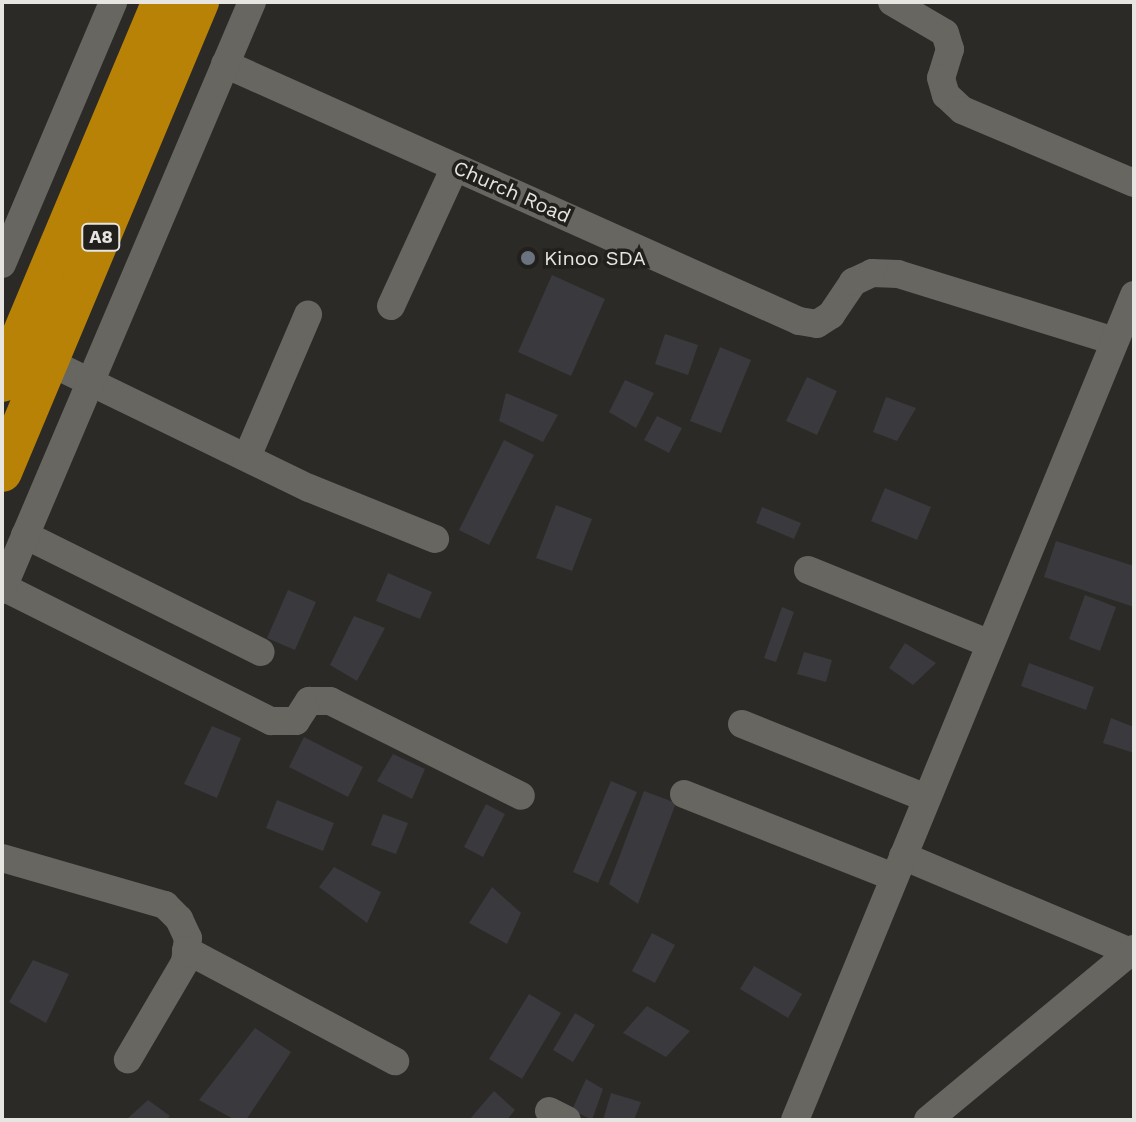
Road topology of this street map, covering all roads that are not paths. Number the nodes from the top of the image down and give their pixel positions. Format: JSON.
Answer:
{"nodes":[{"id":1,"x":113,"y":2,"type":"edge"},
{"id":2,"x":162,"y":2,"type":"edge"},
{"id":3,"x":199,"y":2,"type":"edge"},
{"id":4,"x":252,"y":2,"type":"edge"},
{"id":5,"x":892,"y":2,"type":"edge"},
{"id":6,"x":225,"y":64,"type":"junction"},
{"id":7,"x":455,"y":167,"type":"junction"},
{"id":8,"x":1134,"y":183,"type":"edge"},
{"id":9,"x":2,"y":264,"type":"edge"},
{"id":10,"x":1134,"y":295,"type":"edge"},
{"id":11,"x":391,"y":306,"type":"dead end"},
{"id":12,"x":308,"y":315,"type":"dead end"},
{"id":13,"x":1114,"y":341,"type":"junction"},
{"id":14,"x":49,"y":362,"type":"junction"},
{"id":15,"x":2,"y":382,"type":"edge"},
{"id":16,"x":87,"y":384,"type":"junction"},
{"id":17,"x":247,"y":457,"type":"junction"},
{"id":18,"x":2,"y":472,"type":"edge"},
{"id":19,"x":25,"y":535,"type":"junction"},
{"id":20,"x":435,"y":539,"type":"dead end"},
{"id":21,"x":808,"y":570,"type":"dead end"},
{"id":22,"x":3,"y":588,"type":"edge"},
{"id":23,"x":990,"y":644,"type":"junction"},
{"id":24,"x":261,"y":652,"type":"dead end"},
{"id":25,"x":742,"y":724,"type":"dead end"},
{"id":26,"x":684,"y":794,"type":"dead end"},
{"id":27,"x":521,"y":796,"type":"dead end"},
{"id":28,"x":926,"y":798,"type":"junction"},
{"id":29,"x":2,"y":858,"type":"edge"},
{"id":30,"x":898,"y":867,"type":"junction"},
{"id":31,"x":186,"y":950,"type":"junction"},
{"id":32,"x":1132,"y":950,"type":"edge"},
{"id":33,"x":128,"y":1059,"type":"dead end"},
{"id":34,"x":395,"y":1061,"type":"dead end"},
{"id":35,"x":795,"y":1120,"type":"edge"},
{"id":36,"x":928,"y":1120,"type":"edge"}],
"edges":[{"from":1,"to":9,"type":"street"},
{"from":2,"to":15,"type":"highway","number":"A8"},
{"from":3,"to":14,"type":"highway","number":"A8"},
{"from":4,"to":6,"type":"street"},
{"from":5,"to":8,"type":"street"},
{"from":6,"to":7,"type":"street","name":"Church Road"},
{"from":6,"to":16,"type":"street"},
{"from":7,"to":11,"type":"street"},
{"from":7,"to":13,"type":"street","name":"Church Road"},
{"from":10,"to":13,"type":"street"},
{"from":12,"to":17,"type":"street"},
{"from":13,"to":23,"type":"street"},
{"from":14,"to":16,"type":"street"},
{"from":14,"to":18,"type":"highway","number":"A8"},
{"from":16,"to":17,"type":"street"},
{"from":16,"to":19,"type":"street"},
{"from":17,"to":20,"type":"street"},
{"from":19,"to":22,"type":"street"},
{"from":19,"to":24,"type":"street"},
{"from":21,"to":23,"type":"street"},
{"from":22,"to":27,"type":"street"},
{"from":23,"to":28,"type":"street"},
{"from":25,"to":28,"type":"street"},
{"from":26,"to":30,"type":"street"},
{"from":28,"to":30,"type":"street"},
{"from":29,"to":31,"type":"street"},
{"from":30,"to":32,"type":"street"},
{"from":30,"to":35,"type":"street"},
{"from":31,"to":33,"type":"street"},
{"from":31,"to":34,"type":"street"},
{"from":32,"to":36,"type":"street"}]}
